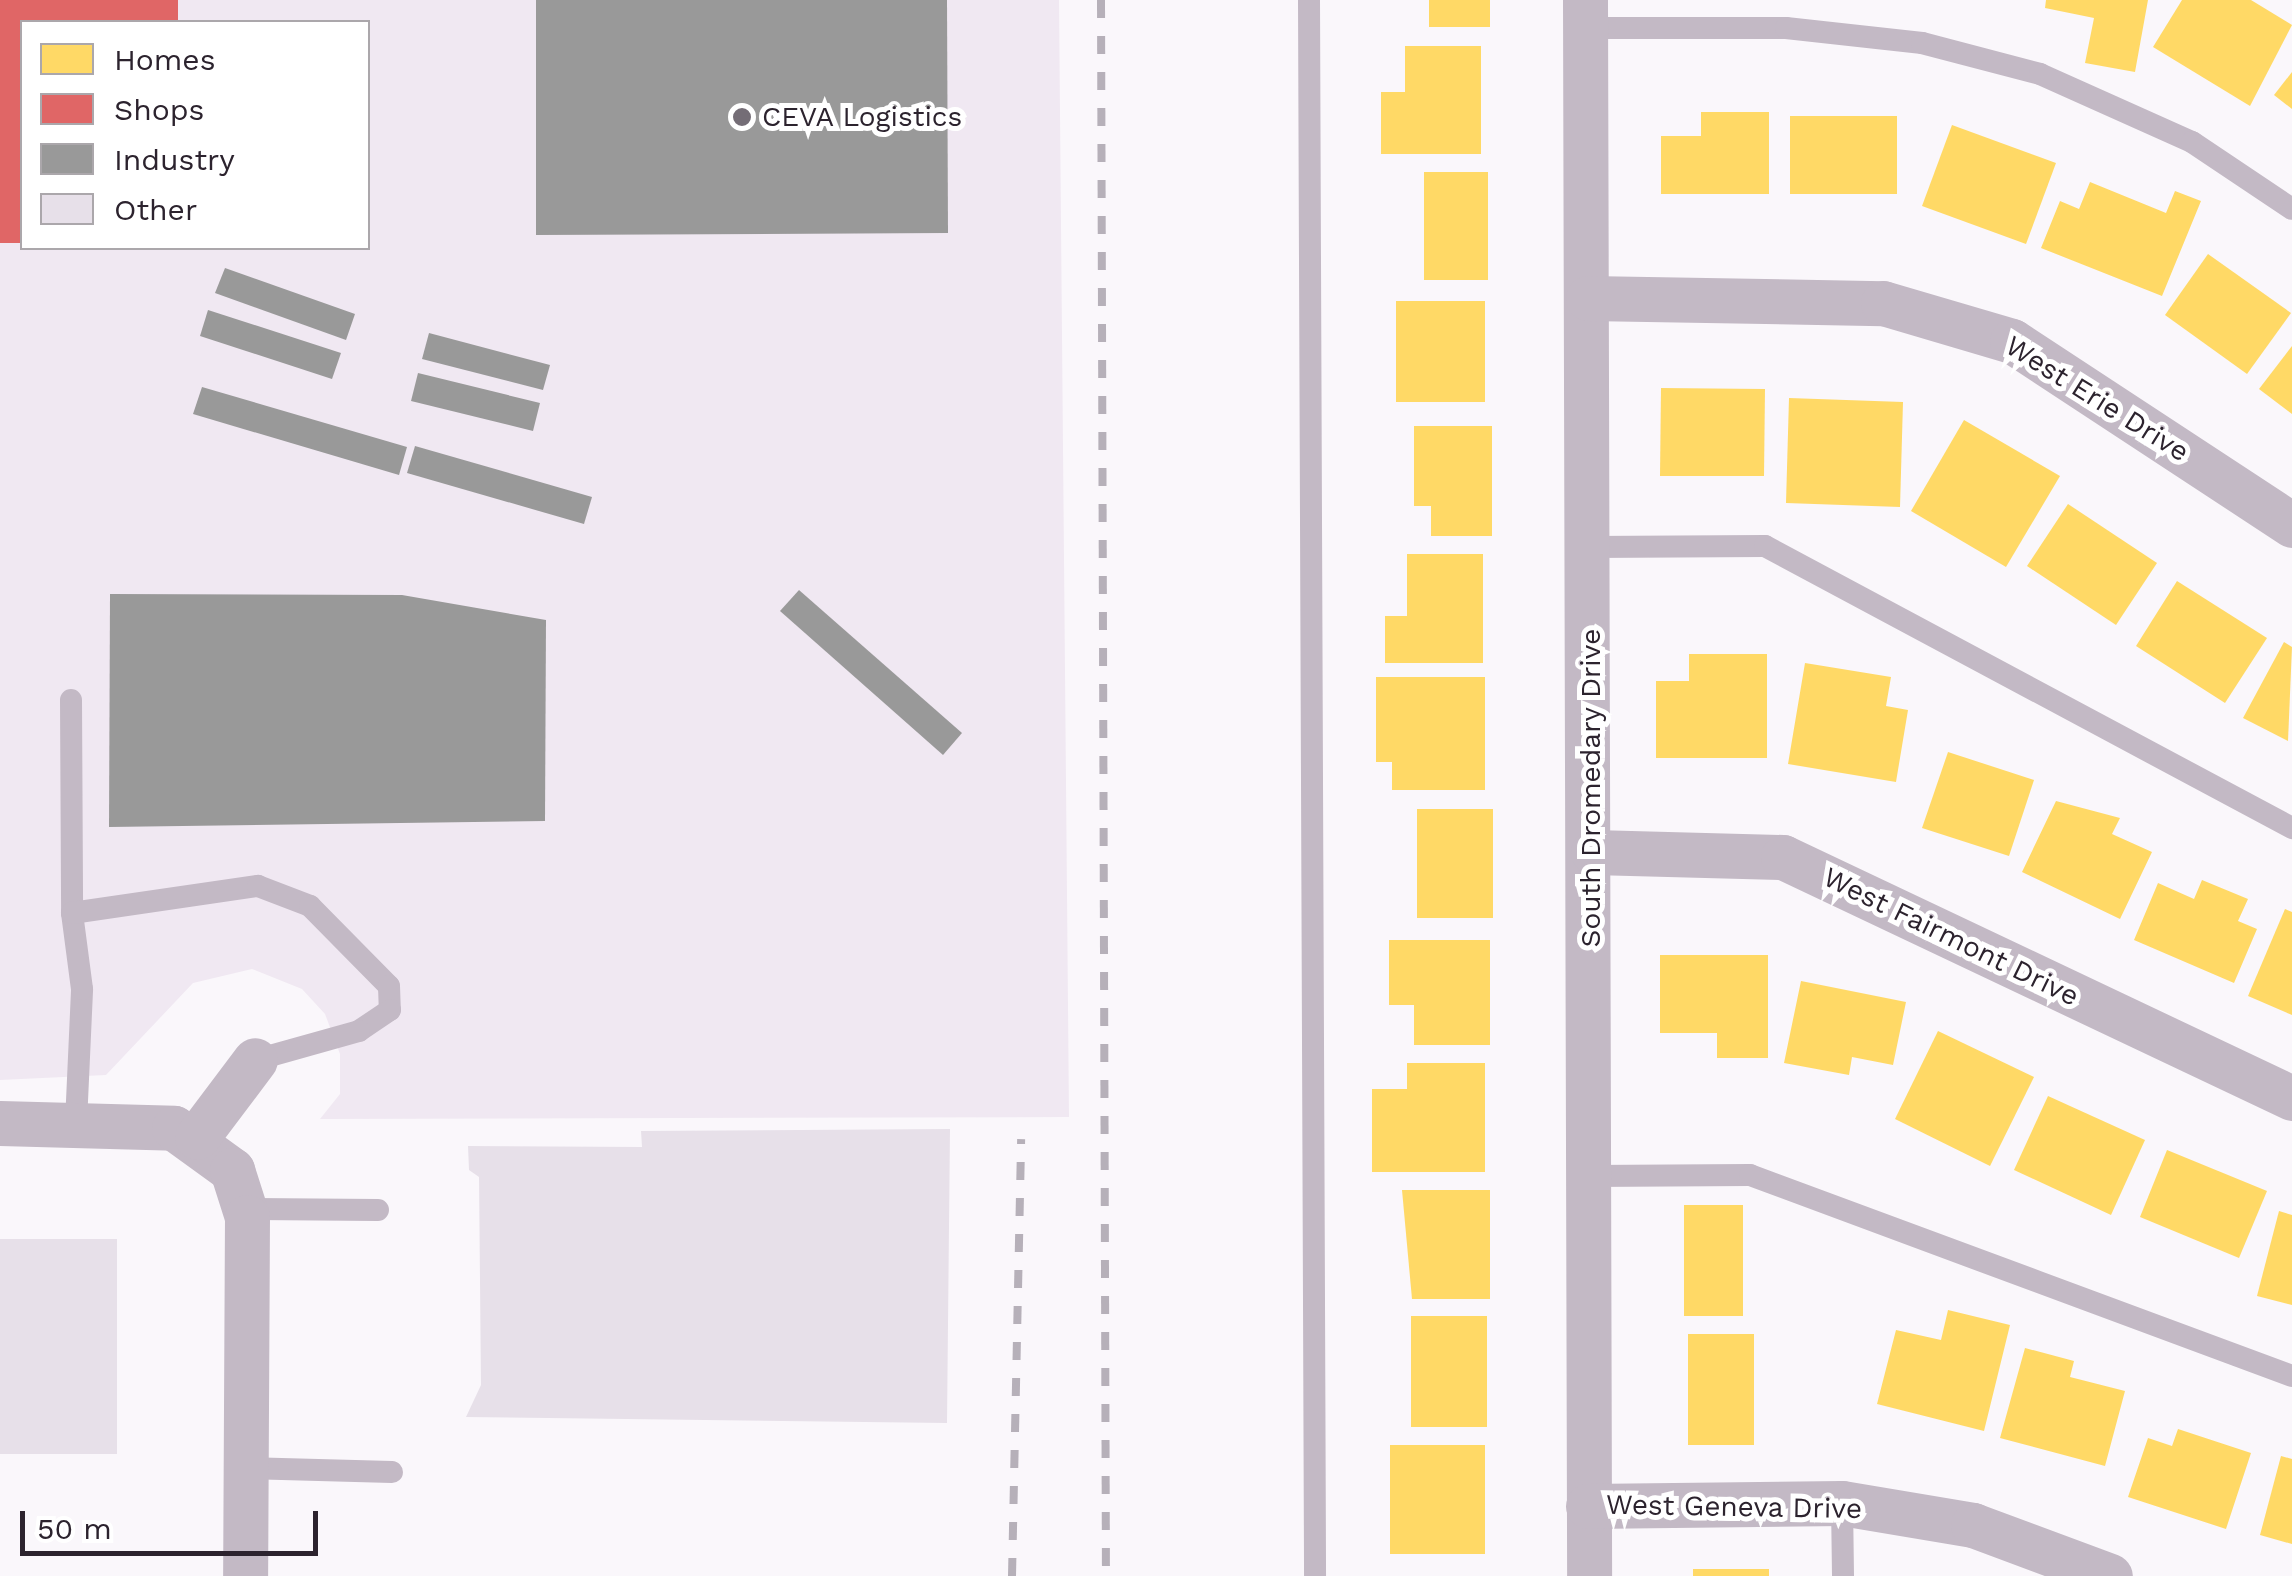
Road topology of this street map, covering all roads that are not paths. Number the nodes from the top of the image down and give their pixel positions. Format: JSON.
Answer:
{"nodes":[{"id":1,"x":1309,"y":0,"type":"edge"},
{"id":2,"x":1585,"y":14,"type":"edge"},
{"id":3,"x":2292,"y":209,"type":"edge"},
{"id":4,"x":1588,"y":298,"type":"junction"},
{"id":5,"x":2292,"y":525,"type":"edge"},
{"id":6,"x":1590,"y":547,"type":"junction"},
{"id":7,"x":71,"y":700,"type":"dead end"},
{"id":8,"x":2292,"y":828,"type":"edge"},
{"id":9,"x":1593,"y":852,"type":"junction"},
{"id":10,"x":72,"y":913,"type":"junction"},
{"id":11,"x":255,"y":1060,"type":"joint"},
{"id":12,"x":2292,"y":1098,"type":"edge"},
{"id":13,"x":0,"y":1124,"type":"edge"},
{"id":14,"x":76,"y":1124,"type":"junction"},
{"id":15,"x":206,"y":1144,"type":"junction"},
{"id":16,"x":1590,"y":1176,"type":"junction"},
{"id":17,"x":246,"y":1209,"type":"junction"},
{"id":18,"x":378,"y":1210,"type":"dead end"},
{"id":19,"x":2292,"y":1376,"type":"edge"},
{"id":20,"x":246,"y":1468,"type":"junction"},
{"id":21,"x":392,"y":1472,"type":"dead end"},
{"id":22,"x":1842,"y":1503,"type":"junction"},
{"id":23,"x":1588,"y":1506,"type":"junction"},
{"id":24,"x":245,"y":1576,"type":"edge"},
{"id":25,"x":1315,"y":1576,"type":"edge"},
{"id":26,"x":1588,"y":1576,"type":"edge"},
{"id":27,"x":1844,"y":1576,"type":"edge"},
{"id":28,"x":2110,"y":1576,"type":"edge"}],
"edges":[{"from":1,"to":25,"type":"lane"},
{"from":2,"to":3,"type":"lane"},
{"from":2,"to":4,"type":"street","name":"South Dromedary Drive"},
{"from":4,"to":5,"type":"street","name":"West Erie Drive"},
{"from":4,"to":6,"type":"street","name":"South Dromedary Drive"},
{"from":6,"to":8,"type":"lane"},
{"from":6,"to":9,"type":"street","name":"South Dromedary Drive"},
{"from":7,"to":10,"type":"lane"},
{"from":9,"to":12,"type":"street","name":"West Fairmont Drive"},
{"from":9,"to":16,"type":"street","name":"South Dromedary Drive"},
{"from":10,"to":11,"type":"lane"},
{"from":10,"to":14,"type":"lane"},
{"from":11,"to":15,"type":"street"},
{"from":13,"to":14,"type":"street"},
{"from":14,"to":15,"type":"street"},
{"from":15,"to":17,"type":"street"},
{"from":16,"to":19,"type":"lane"},
{"from":16,"to":23,"type":"street","name":"South Dromedary Drive"},
{"from":17,"to":18,"type":"lane"},
{"from":17,"to":20,"type":"street"},
{"from":20,"to":21,"type":"lane"},
{"from":20,"to":24,"type":"street"},
{"from":22,"to":23,"type":"street","name":"West Geneva Drive"},
{"from":22,"to":27,"type":"lane"},
{"from":22,"to":28,"type":"street","name":"West Geneva Drive"},
{"from":23,"to":26,"type":"street","name":"South Dromedary Drive"}]}
